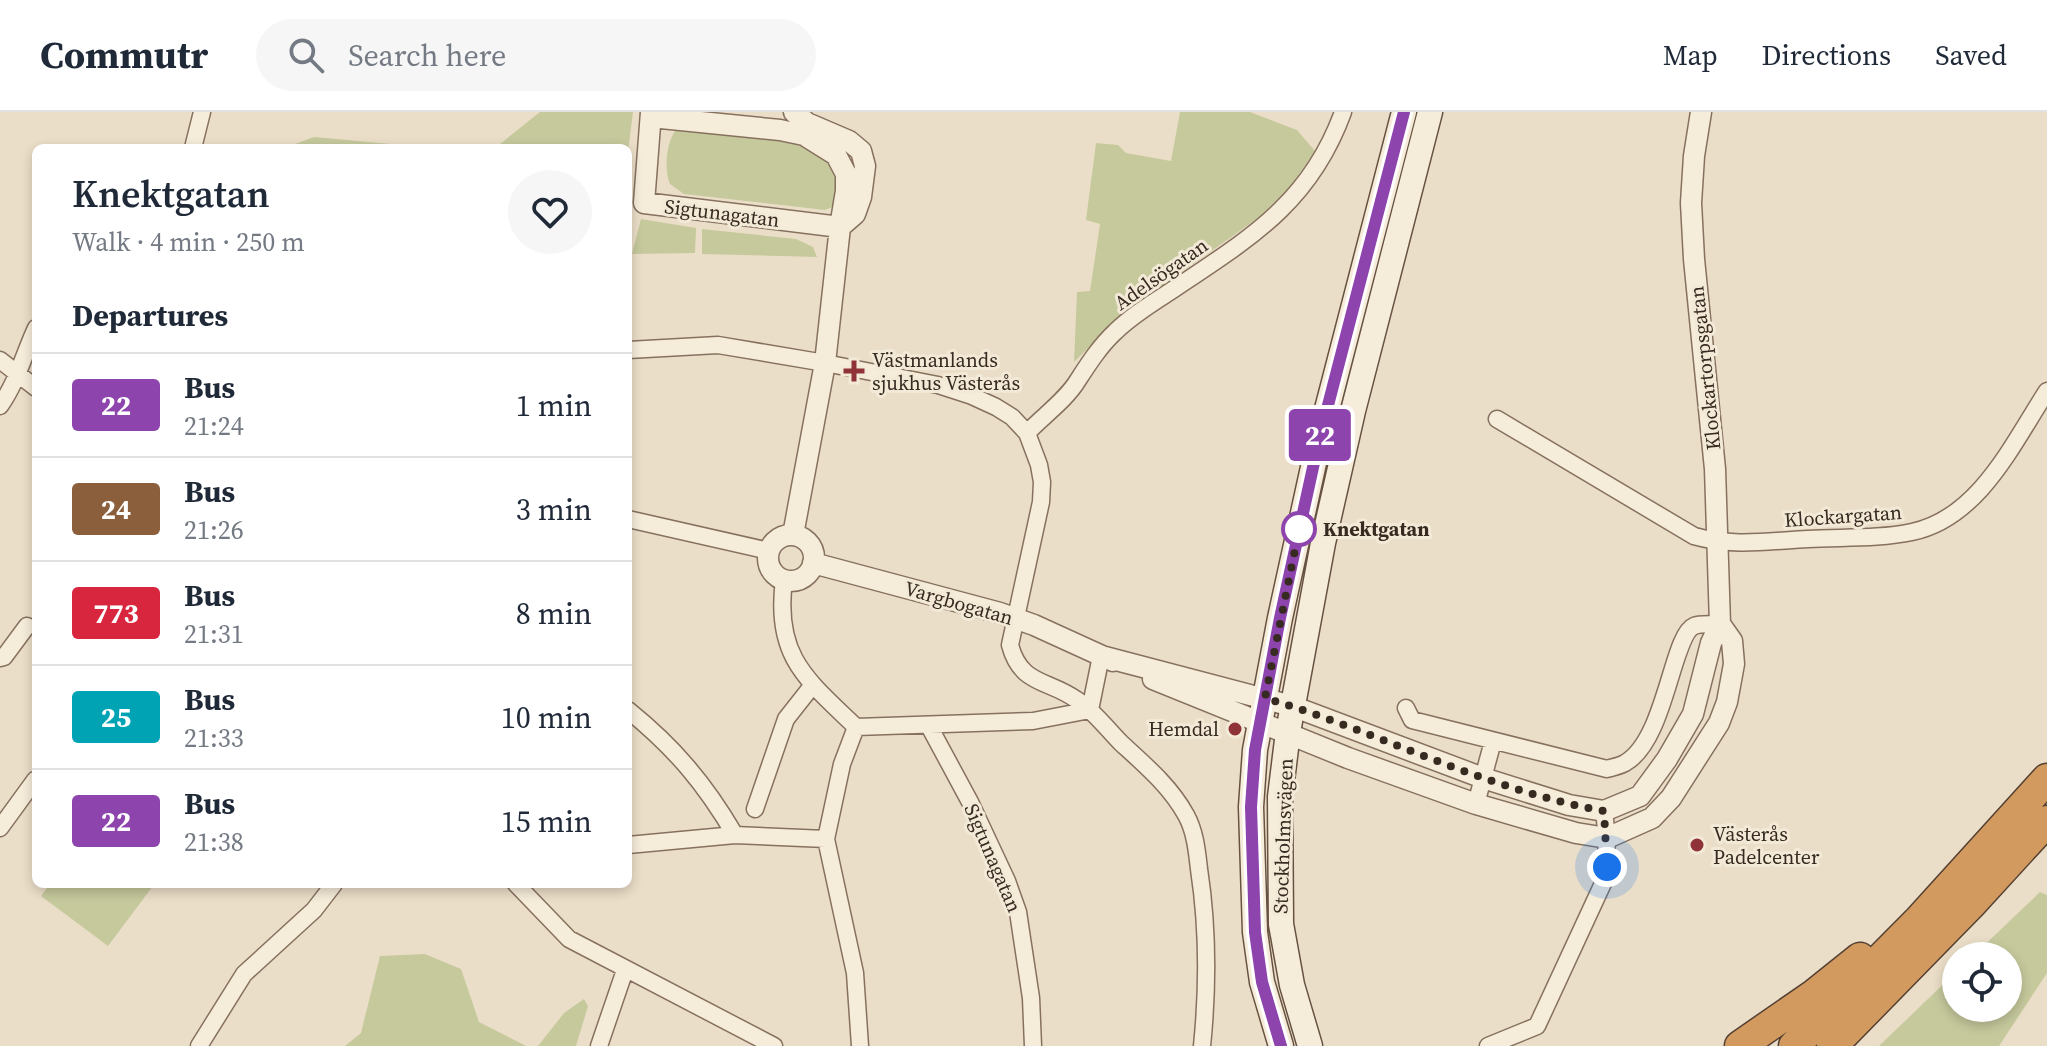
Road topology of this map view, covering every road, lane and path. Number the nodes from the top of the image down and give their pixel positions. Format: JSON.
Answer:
{"nodes":[{"id":1,"x":202,"y":112,"type":"edge"},
{"id":2,"x":794,"y":112,"type":"edge"},
{"id":3,"x":1343,"y":112,"type":"edge"},
{"id":4,"x":1404,"y":112,"type":"edge"},
{"id":5,"x":1430,"y":112,"type":"edge"},
{"id":6,"x":1701,"y":112,"type":"edge"},
{"id":7,"x":651,"y":114,"type":"edge"},
{"id":8,"x":194,"y":144,"type":"edge"},
{"id":9,"x":840,"y":227,"type":"junction"},
{"id":10,"x":32,"y":337,"type":"edge"},
{"id":11,"x":632,"y":350,"type":"edge"},
{"id":12,"x":0,"y":360,"type":"edge"},
{"id":13,"x":825,"y":363,"type":"junction"},
{"id":14,"x":18,"y":373,"type":"junction"},
{"id":15,"x":32,"y":385,"type":"edge"},
{"id":16,"x":2047,"y":391,"type":"edge"},
{"id":17,"x":0,"y":406,"type":"edge"},
{"id":18,"x":1497,"y":419,"type":"dead end"},
{"id":19,"x":1027,"y":433,"type":"junction"},
{"id":20,"x":632,"y":520,"type":"edge"},
{"id":21,"x":793,"y":535,"type":"junction"},
{"id":22,"x":1719,"y":544,"type":"junction"},
{"id":23,"x":769,"y":551,"type":"junction"},
{"id":24,"x":813,"y":563,"type":"junction"},
{"id":25,"x":784,"y":580,"type":"junction"},
{"id":26,"x":1015,"y":618,"type":"junction"},
{"id":27,"x":1720,"y":624,"type":"junction"},
{"id":28,"x":27,"y":626,"type":"dead end"},
{"id":29,"x":1101,"y":656,"type":"junction"},
{"id":30,"x":0,"y":658,"type":"edge"},
{"id":31,"x":812,"y":686,"type":"junction"},
{"id":32,"x":1265,"y":698,"type":"junction"},
{"id":33,"x":1292,"y":706,"type":"junction"},
{"id":34,"x":1406,"y":708,"type":"dead end"},
{"id":35,"x":1090,"y":710,"type":"junction"},
{"id":36,"x":632,"y":713,"type":"edge"},
{"id":37,"x":1260,"y":723,"type":"junction"},
{"id":38,"x":929,"y":726,"type":"junction"},
{"id":39,"x":856,"y":727,"type":"junction"},
{"id":40,"x":1288,"y":732,"type":"junction"},
{"id":41,"x":1493,"y":741,"type":"junction"},
{"id":42,"x":1483,"y":778,"type":"junction"},
{"id":43,"x":2047,"y":779,"type":"edge"},
{"id":44,"x":32,"y":784,"type":"edge"},
{"id":45,"x":1476,"y":804,"type":"junction"},
{"id":46,"x":755,"y":809,"type":"dead end"},
{"id":47,"x":1604,"y":811,"type":"junction"},
{"id":48,"x":2047,"y":821,"type":"edge"},
{"id":49,"x":0,"y":828,"type":"edge"},
{"id":50,"x":735,"y":835,"type":"junction"},
{"id":51,"x":1607,"y":838,"type":"junction"},
{"id":52,"x":826,"y":839,"type":"junction"},
{"id":53,"x":632,"y":845,"type":"edge"},
{"id":54,"x":331,"y":888,"type":"edge"},
{"id":55,"x":520,"y":888,"type":"edge"},
{"id":56,"x":1919,"y":920,"type":"junction"},
{"id":57,"x":1915,"y":961,"type":"junction"},
{"id":58,"x":625,"y":970,"type":"junction"},
{"id":59,"x":199,"y":1046,"type":"edge"},
{"id":60,"x":599,"y":1046,"type":"edge"},
{"id":61,"x":774,"y":1046,"type":"edge"},
{"id":62,"x":860,"y":1046,"type":"edge"},
{"id":63,"x":1033,"y":1046,"type":"edge"},
{"id":64,"x":1202,"y":1046,"type":"edge"},
{"id":65,"x":1281,"y":1046,"type":"edge"},
{"id":66,"x":1310,"y":1046,"type":"edge"},
{"id":67,"x":1488,"y":1046,"type":"edge"},
{"id":68,"x":1740,"y":1046,"type":"edge"},
{"id":69,"x":1794,"y":1046,"type":"edge"},
{"id":70,"x":1832,"y":1046,"type":"edge"},
{"id":71,"x":1854,"y":1046,"type":"edge"}],
"edges":[{"from":1,"to":8,"type":"street"},
{"from":2,"to":9,"type":"street","name":"Sigtunagatan"},
{"from":3,"to":19,"type":"street","name":"Adelsögatan"},
{"from":4,"to":32,"type":"main road","name":"Stockholmsvägen"},
{"from":5,"to":33,"type":"main road","name":"Stockholmsvägen"},
{"from":6,"to":22,"type":"street","name":"Klockartorpsgatan"},
{"from":7,"to":9,"type":"street","name":"Sigtunagatan"},
{"from":7,"to":9,"type":"street","name":"Sigtunagatan"},
{"from":9,"to":13,"type":"street","name":"Sigtunagatan"},
{"from":10,"to":14,"type":"street"},
{"from":11,"to":13,"type":"street"},
{"from":12,"to":14,"type":"street"},
{"from":13,"to":19,"type":"street"},
{"from":13,"to":21,"type":"street","name":"Sigtunagatan"},
{"from":14,"to":15,"type":"street"},
{"from":14,"to":17,"type":"street"},
{"from":16,"to":22,"type":"street","name":"Klockargatan"},
{"from":18,"to":22,"type":"street"},
{"from":19,"to":26,"type":"street"},
{"from":20,"to":23,"type":"street"},
{"from":21,"to":23,"type":"street"},
{"from":21,"to":24,"type":"street"},
{"from":22,"to":27,"type":"street","name":"Klockartorpsgatan"},
{"from":23,"to":25,"type":"street"},
{"from":24,"to":25,"type":"street"},
{"from":24,"to":26,"type":"street","name":"Vargbogatan"},
{"from":25,"to":31,"type":"street"},
{"from":26,"to":29,"type":"street","name":"Vargbogatan"},
{"from":26,"to":35,"type":"street"},
{"from":27,"to":41,"type":"street"},
{"from":27,"to":47,"type":"street","name":"Klockartorpsgatan"},
{"from":27,"to":51,"type":"street","name":"Klockartorpsgatan"},
{"from":28,"to":30,"type":"street"},
{"from":29,"to":32,"type":"street","name":"Vargbogatan"},
{"from":29,"to":35,"type":"street"},
{"from":29,"to":37,"type":"street","name":"Vargbogatan"},
{"from":31,"to":39,"type":"street"},
{"from":31,"to":46,"type":"street"},
{"from":32,"to":33,"type":"street","name":"Vargbogatan"},
{"from":32,"to":37,"type":"main road","name":"Stockholmsvägen"},
{"from":33,"to":40,"type":"main road","name":"Stockholmsvägen"},
{"from":33,"to":42,"type":"street"},
{"from":34,"to":41,"type":"street"},
{"from":35,"to":38,"type":"street"},
{"from":35,"to":64,"type":"street"},
{"from":36,"to":50,"type":"street"},
{"from":37,"to":40,"type":"street","name":"Vargbogatan"},
{"from":37,"to":65,"type":"main road","name":"Stockholmsvägen"},
{"from":38,"to":39,"type":"street"},
{"from":38,"to":63,"type":"street","name":"Sigtunagatan"},
{"from":39,"to":52,"type":"street"},
{"from":40,"to":45,"type":"street"},
{"from":40,"to":66,"type":"main road","name":"Stockholmsvägen"},
{"from":41,"to":42,"type":"street"},
{"from":42,"to":45,"type":"street"},
{"from":42,"to":47,"type":"street"},
{"from":43,"to":56,"type":"highway"},
{"from":44,"to":49,"type":"street"},
{"from":45,"to":51,"type":"street"},
{"from":47,"to":51,"type":"street"},
{"from":48,"to":57,"type":"highway"},
{"from":50,"to":52,"type":"street"},
{"from":50,"to":53,"type":"street"},
{"from":51,"to":67,"type":"street"},
{"from":52,"to":62,"type":"street"},
{"from":54,"to":59,"type":"street"},
{"from":55,"to":58,"type":"street"},
{"from":56,"to":68,"type":"highway"},
{"from":56,"to":69,"type":"highway"},
{"from":57,"to":70,"type":"highway"},
{"from":57,"to":71,"type":"highway"},
{"from":58,"to":60,"type":"street"},
{"from":58,"to":61,"type":"street"}]}
